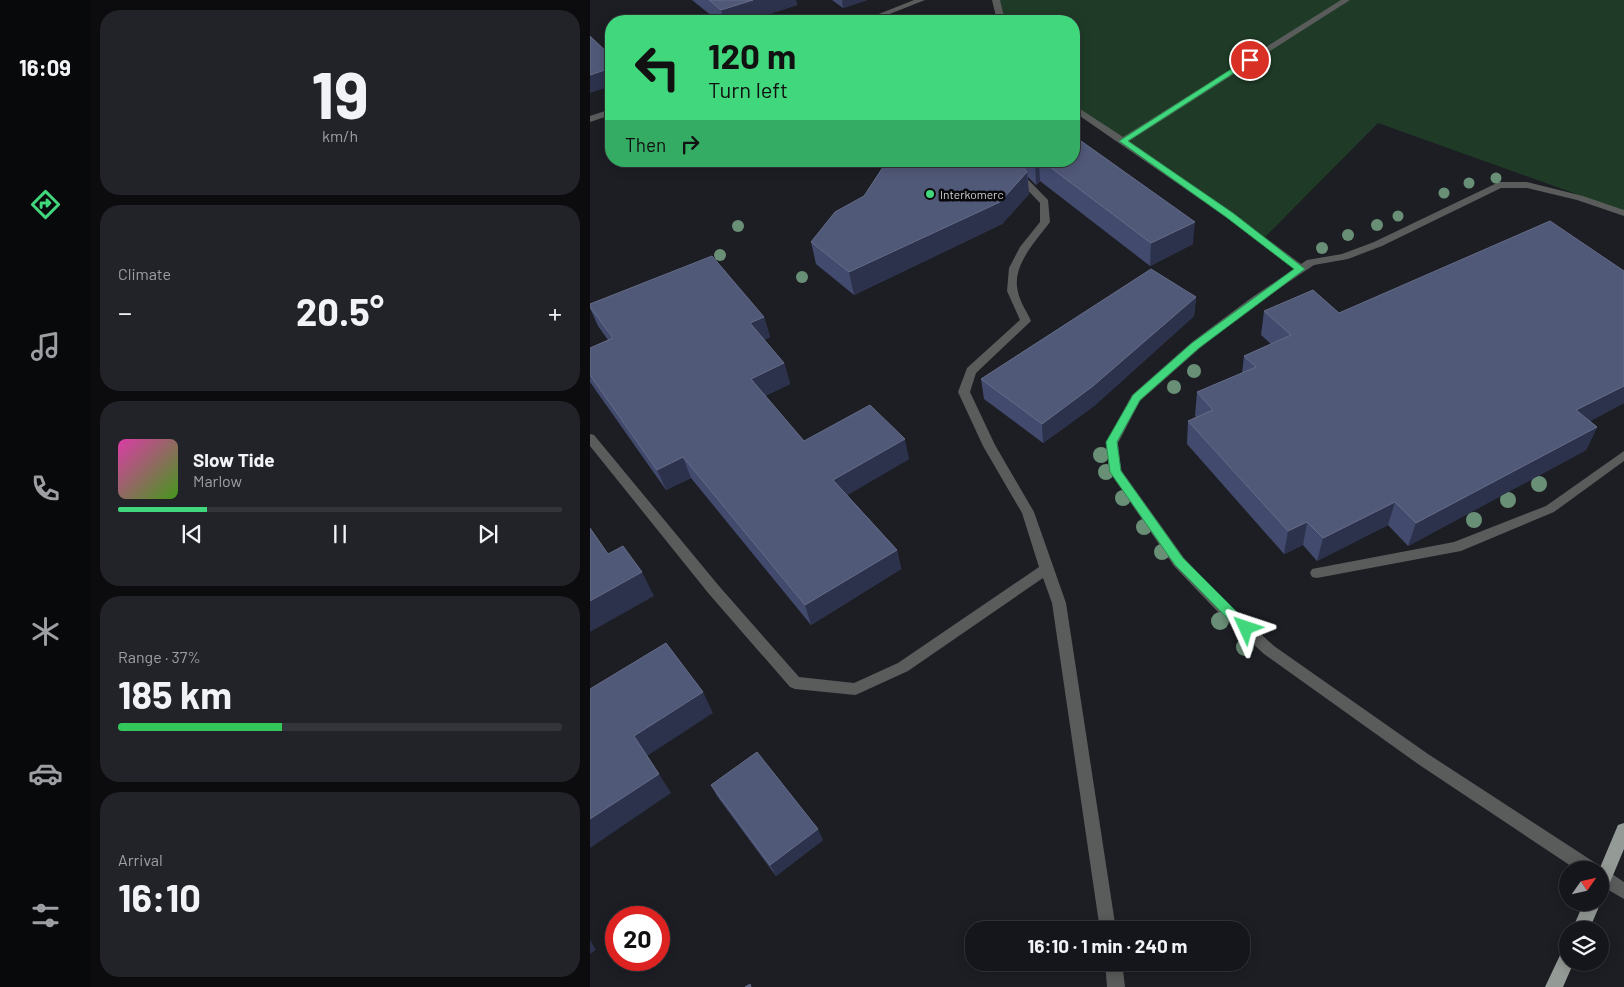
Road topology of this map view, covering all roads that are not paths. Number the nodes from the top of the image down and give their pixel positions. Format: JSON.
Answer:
{"nodes":[{"id":1,"x":921,"y":0,"type":"edge"},
{"id":2,"x":996,"y":0,"type":"edge"},
{"id":3,"x":1346,"y":0,"type":"edge"},
{"id":4,"x":881,"y":15,"type":"edge"},
{"id":5,"x":1000,"y":15,"type":"edge"},
{"id":6,"x":1080,"y":112,"type":"edge"},
{"id":7,"x":605,"y":114,"type":"edge"},
{"id":8,"x":590,"y":119,"type":"edge"},
{"id":9,"x":1123,"y":141,"type":"junction"},
{"id":10,"x":1010,"y":167,"type":"edge"},
{"id":11,"x":1624,"y":213,"type":"edge"},
{"id":12,"x":1300,"y":269,"type":"junction"},
{"id":13,"x":590,"y":438,"type":"edge"},
{"id":14,"x":1624,"y":456,"type":"edge"},
{"id":15,"x":1046,"y":569,"type":"junction"},
{"id":16,"x":1317,"y":573,"type":"dead end"},
{"id":17,"x":1624,"y":830,"type":"edge"},
{"id":18,"x":1574,"y":861,"type":"edge"},
{"id":19,"x":1608,"y":861,"type":"edge"},
{"id":20,"x":1609,"y":883,"type":"edge"},
{"id":21,"x":1624,"y":891,"type":"edge"},
{"id":22,"x":1107,"y":921,"type":"edge"},
{"id":23,"x":1114,"y":971,"type":"edge"},
{"id":24,"x":1562,"y":971,"type":"edge"},
{"id":25,"x":1116,"y":987,"type":"edge"},
{"id":26,"x":1554,"y":987,"type":"edge"}],
"edges":[{"from":1,"to":4,"type":"street"},
{"from":2,"to":5,"type":"street"},
{"from":3,"to":9,"type":"street"},
{"from":6,"to":9,"type":"street"},
{"from":7,"to":8,"type":"street"},
{"from":9,"to":12,"type":"street"},
{"from":10,"to":15,"type":"street"},
{"from":11,"to":12,"type":"street"},
{"from":12,"to":18,"type":"street"},
{"from":13,"to":15,"type":"street"},
{"from":14,"to":16,"type":"street"},
{"from":15,"to":22,"type":"street"},
{"from":17,"to":19,"type":"main road"},
{"from":20,"to":21,"type":"street"},
{"from":23,"to":25,"type":"street"},
{"from":24,"to":26,"type":"main road"}]}
